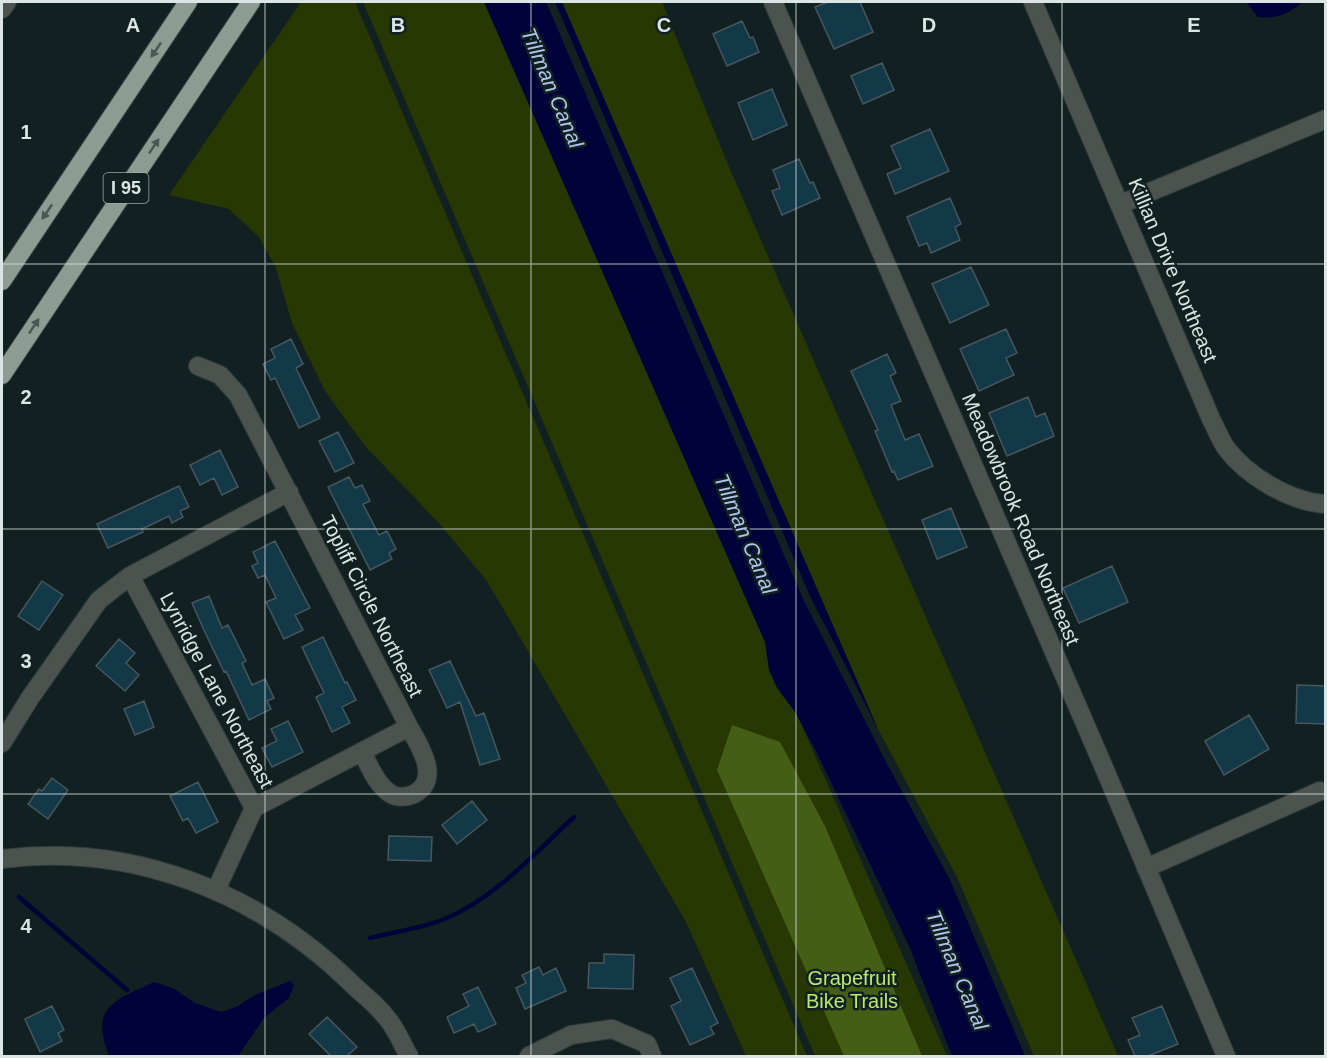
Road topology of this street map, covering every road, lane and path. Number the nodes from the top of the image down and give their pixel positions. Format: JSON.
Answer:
{"nodes":[{"id":1,"x":7,"y":2,"type":"edge"},
{"id":2,"x":188,"y":2,"type":"edge"},
{"id":3,"x":251,"y":2,"type":"edge"},
{"id":4,"x":773,"y":2,"type":"edge"},
{"id":5,"x":1033,"y":2,"type":"edge"},
{"id":6,"x":2,"y":9,"type":"edge"},
{"id":7,"x":1326,"y":119,"type":"edge"},
{"id":8,"x":1120,"y":204,"type":"junction"},
{"id":9,"x":2,"y":281,"type":"edge"},
{"id":10,"x":198,"y":366,"type":"dead end"},
{"id":11,"x":2,"y":375,"type":"edge"},
{"id":12,"x":289,"y":492,"type":"junction"},
{"id":13,"x":1326,"y":504,"type":"edge"},
{"id":14,"x":130,"y":576,"type":"junction"},
{"id":15,"x":409,"y":727,"type":"junction"},
{"id":16,"x":2,"y":743,"type":"edge"},
{"id":17,"x":362,"y":752,"type":"junction"},
{"id":18,"x":1320,"y":791,"type":"dead end"},
{"id":19,"x":254,"y":808,"type":"junction"},
{"id":20,"x":2,"y":859,"type":"edge"},
{"id":21,"x":1146,"y":868,"type":"junction"},
{"id":22,"x":216,"y":890,"type":"junction"},
{"id":23,"x":409,"y":1056,"type":"edge"},
{"id":24,"x":529,"y":1056,"type":"edge"},
{"id":25,"x":652,"y":1056,"type":"edge"},
{"id":26,"x":1226,"y":1056,"type":"edge"}],
"edges":[{"from":1,"to":6,"type":"street"},
{"from":2,"to":9,"type":"highway","number":"I 95","one_way":true},
{"from":11,"to":3,"type":"highway","number":"I 95","one_way":true},
{"from":4,"to":21,"type":"street","name":"Meadowbrook Road Northeast"},
{"from":5,"to":8,"type":"street","name":"Killian Drive Northeast"},
{"from":7,"to":8,"type":"street"},
{"from":8,"to":13,"type":"street","name":"Killian Drive Northeast"},
{"from":10,"to":12,"type":"street","name":"Topliff Circle Northeast"},
{"from":12,"to":14,"type":"street"},
{"from":12,"to":15,"type":"street","name":"Topliff Circle Northeast"},
{"from":14,"to":16,"type":"street"},
{"from":14,"to":19,"type":"street","name":"Lynridge Lane Northeast"},
{"from":15,"to":17,"type":"street","name":"Topliff Circle Northeast"},
{"from":15,"to":17,"type":"street"},
{"from":17,"to":19,"type":"street","name":"Topliff Circle Northeast"},
{"from":18,"to":21,"type":"street"},
{"from":19,"to":22,"type":"street","name":"Lynridge Lane Northeast"},
{"from":20,"to":22,"type":"street"},
{"from":21,"to":26,"type":"street","name":"Meadowbrook Road Northeast"},
{"from":22,"to":23,"type":"street"},
{"from":24,"to":25,"type":"street"}]}
